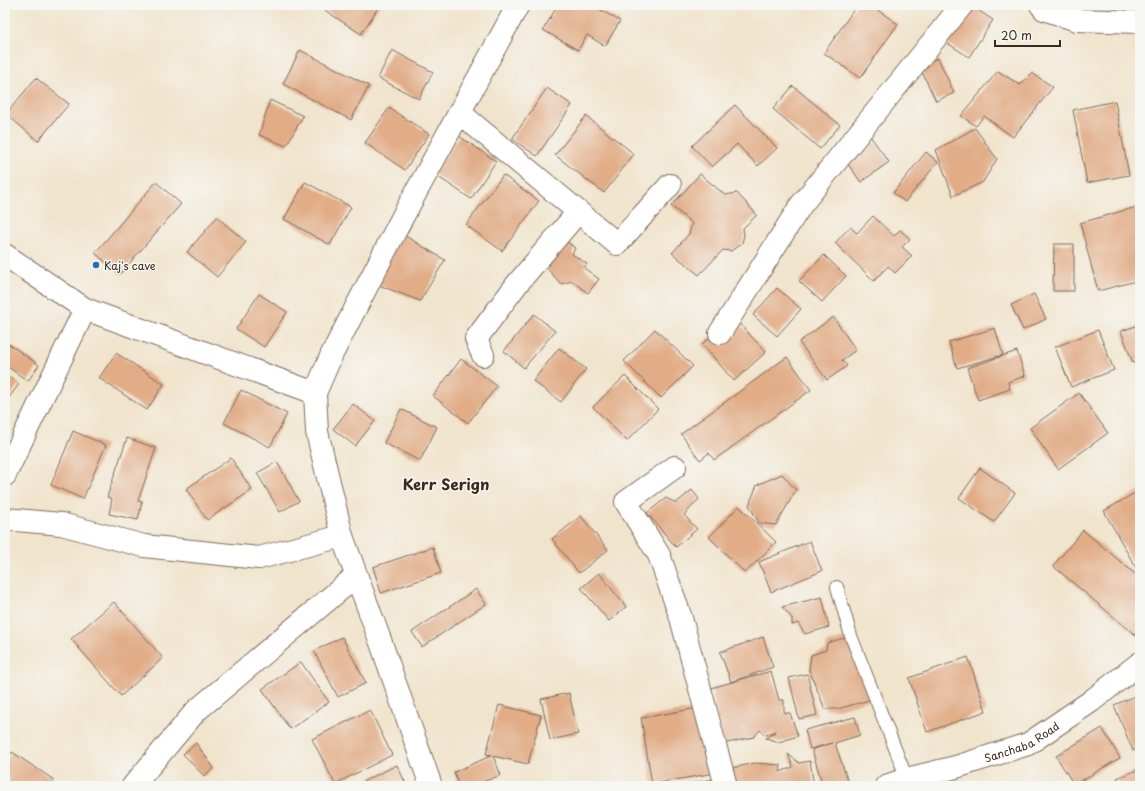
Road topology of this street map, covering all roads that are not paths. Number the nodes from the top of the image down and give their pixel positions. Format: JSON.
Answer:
{"nodes":[{"id":1,"x":518,"y":5,"type":"edge"},
{"id":2,"x":962,"y":5,"type":"edge"},
{"id":3,"x":1041,"y":5,"type":"edge"},
{"id":4,"x":1140,"y":22,"type":"edge"},
{"id":5,"x":460,"y":113,"type":"junction"},
{"id":6,"x":670,"y":185,"type":"dead end"},
{"id":7,"x":578,"y":212,"type":"junction"},
{"id":8,"x":5,"y":255,"type":"edge"},
{"id":9,"x":85,"y":309,"type":"junction"},
{"id":10,"x":720,"y":333,"type":"dead end"},
{"id":11,"x":483,"y":355,"type":"dead end"},
{"id":12,"x":315,"y":393,"type":"junction"},
{"id":13,"x":675,"y":467,"type":"dead end"},
{"id":14,"x":5,"y":475,"type":"edge"},
{"id":15,"x":5,"y":519,"type":"edge"},
{"id":16,"x":342,"y":536,"type":"junction"},
{"id":17,"x":356,"y":576,"type":"junction"},
{"id":18,"x":837,"y":587,"type":"dead end"},
{"id":19,"x":1140,"y":663,"type":"edge"},
{"id":20,"x":907,"y":779,"type":"junction"},
{"id":21,"x":133,"y":786,"type":"edge"},
{"id":22,"x":431,"y":786,"type":"edge"},
{"id":23,"x":726,"y":786,"type":"edge"},
{"id":24,"x":886,"y":786,"type":"edge"}],
"edges":[{"from":1,"to":5,"type":"street"},
{"from":2,"to":10,"type":"street"},
{"from":3,"to":4,"type":"street"},
{"from":5,"to":7,"type":"street"},
{"from":5,"to":12,"type":"street"},
{"from":6,"to":7,"type":"street"},
{"from":7,"to":11,"type":"street"},
{"from":8,"to":9,"type":"street"},
{"from":9,"to":12,"type":"street"},
{"from":9,"to":14,"type":"street"},
{"from":12,"to":16,"type":"street"},
{"from":13,"to":23,"type":"street"},
{"from":15,"to":16,"type":"street"},
{"from":16,"to":17,"type":"street"},
{"from":17,"to":21,"type":"street"},
{"from":17,"to":22,"type":"street"},
{"from":18,"to":20,"type":"lane"},
{"from":19,"to":20,"type":"street","name":"Sanchaba Road"},
{"from":20,"to":24,"type":"street","name":"Sanchaba Road"}]}
